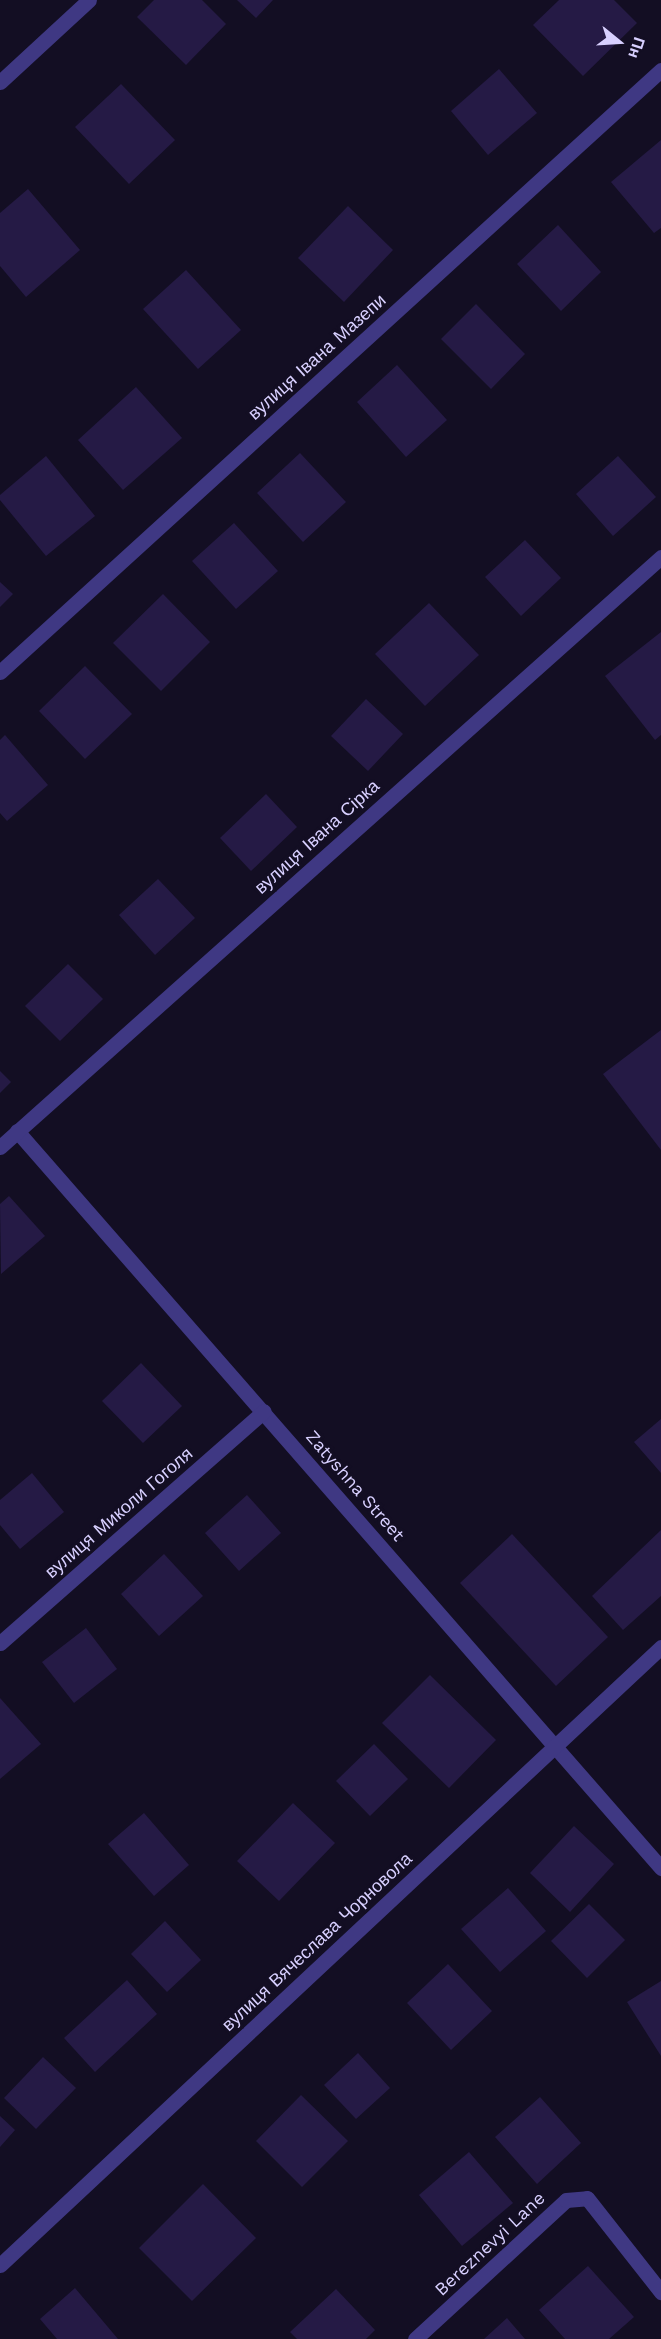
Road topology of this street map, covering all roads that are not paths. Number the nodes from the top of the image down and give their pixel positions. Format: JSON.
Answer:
{"nodes":[{"id":1,"x":89,"y":0,"type":"edge"},
{"id":2,"x":661,"y":70,"type":"edge"},
{"id":3,"x":0,"y":82,"type":"edge"},
{"id":4,"x":661,"y":557,"type":"edge"},
{"id":5,"x":0,"y":672,"type":"edge"},
{"id":6,"x":17,"y":1131,"type":"junction"},
{"id":7,"x":0,"y":1147,"type":"edge"},
{"id":8,"x":264,"y":1411,"type":"junction"},
{"id":9,"x":0,"y":1643,"type":"edge"},
{"id":10,"x":661,"y":1647,"type":"edge"},
{"id":11,"x":554,"y":1747,"type":"junction"},
{"id":12,"x":661,"y":1868,"type":"edge"},
{"id":13,"x":0,"y":2265,"type":"edge"},
{"id":14,"x":661,"y":2292,"type":"edge"},
{"id":15,"x":415,"y":2339,"type":"edge"}],
"edges":[{"from":1,"to":3,"type":"street"},
{"from":2,"to":5,"type":"street","name":"вулиця Івана Мазепи"},
{"from":4,"to":6,"type":"street","name":"вулиця Івана Сірка"},
{"from":6,"to":7,"type":"street","name":"вулиця Івана Сірка"},
{"from":6,"to":8,"type":"street","name":"Zatyshna Street"},
{"from":8,"to":9,"type":"street","name":"вулиця Миколи Гоголя"},
{"from":8,"to":11,"type":"street","name":"Zatyshna Street"},
{"from":10,"to":11,"type":"street","name":"вулиця Вячеслава Чорновола"},
{"from":11,"to":12,"type":"street","name":"Zatyshna Street"},
{"from":11,"to":13,"type":"street","name":"вулиця Вячеслава Чорновола"},
{"from":14,"to":15,"type":"street","name":"Bereznevyi Lane"}]}
